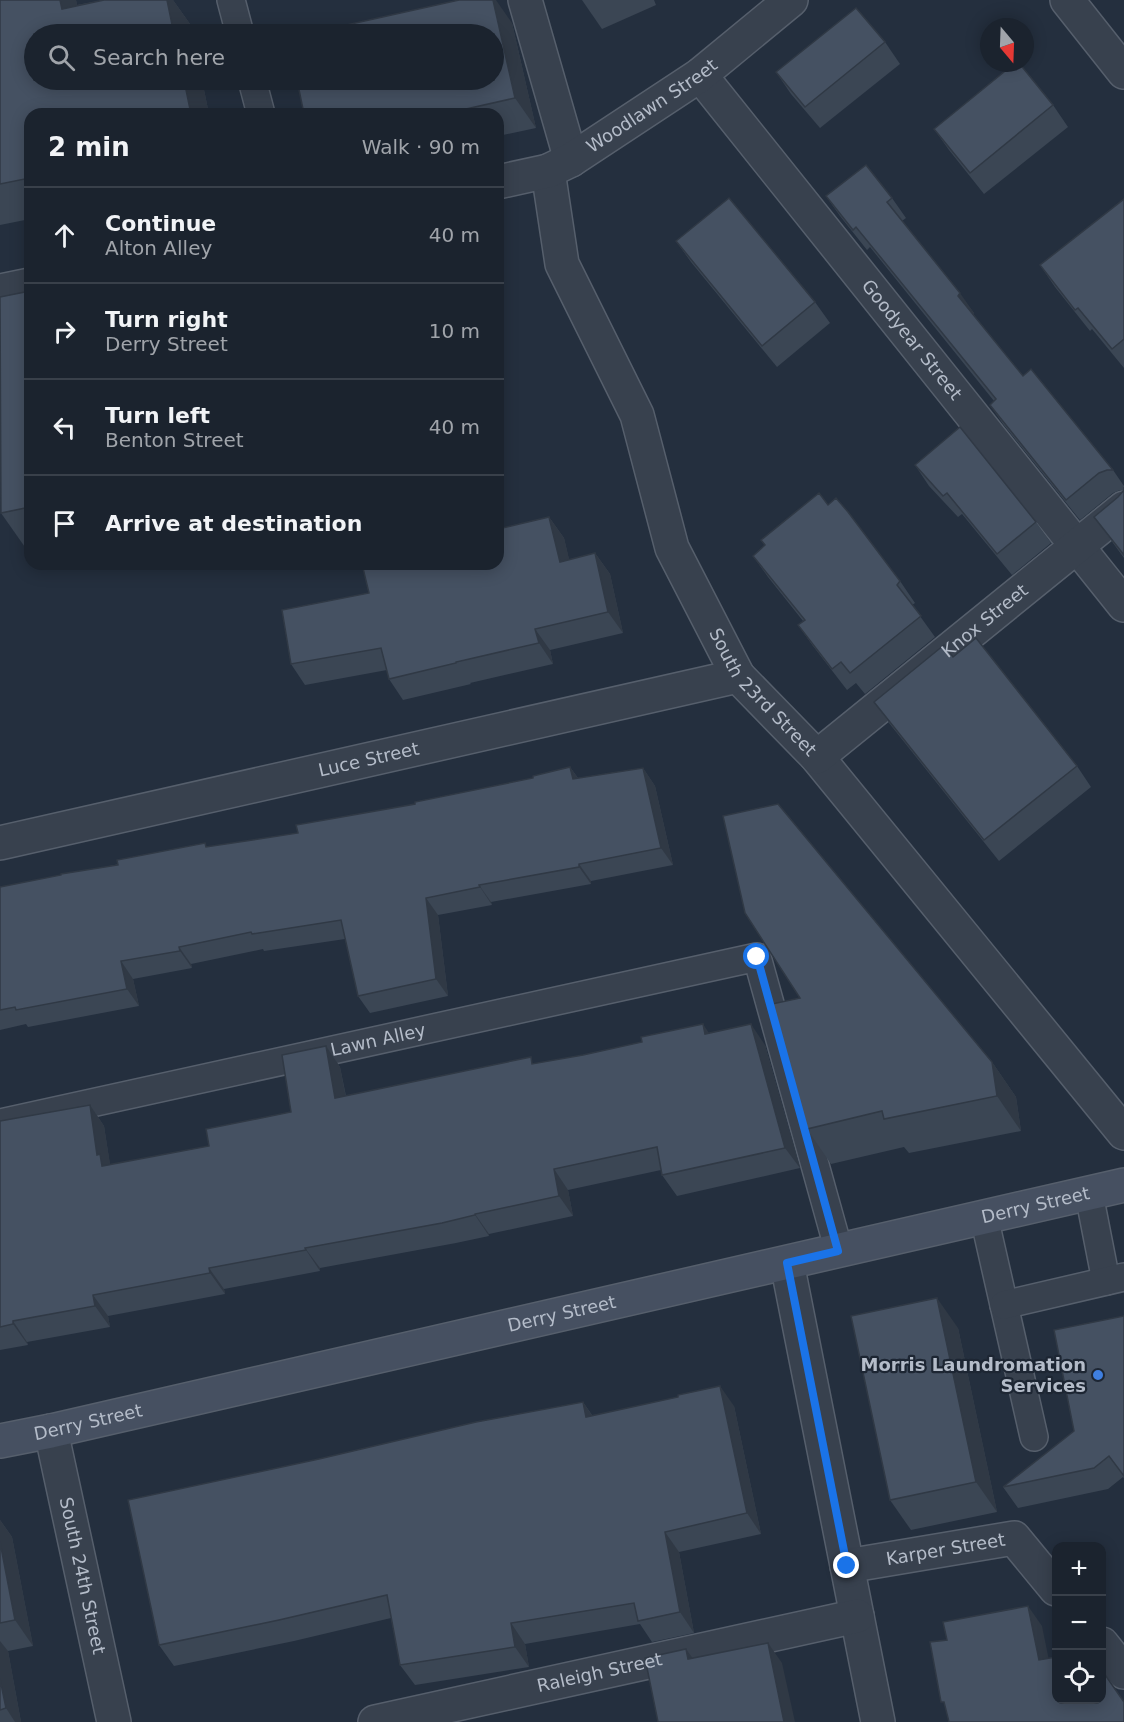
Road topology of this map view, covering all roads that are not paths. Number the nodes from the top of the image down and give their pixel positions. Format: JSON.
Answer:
{"nodes":[{"id":1,"x":231,"y":0,"type":"edge"},
{"id":2,"x":525,"y":0,"type":"edge"},
{"id":3,"x":791,"y":0,"type":"edge"},
{"id":4,"x":1067,"y":0,"type":"edge"},
{"id":5,"x":237,"y":24,"type":"edge"},
{"id":6,"x":1124,"y":72,"type":"edge"},
{"id":7,"x":700,"y":75,"type":"junction"},
{"id":8,"x":255,"y":90,"type":"edge"},
{"id":9,"x":259,"y":108,"type":"edge"},
{"id":10,"x":560,"y":166,"type":"junction"},
{"id":11,"x":504,"y":180,"type":"edge"},
{"id":12,"x":24,"y":286,"type":"edge"},
{"id":13,"x":0,"y":291,"type":"edge"},
{"id":14,"x":1124,"y":508,"type":"edge"},
{"id":15,"x":1077,"y":546,"type":"junction"},
{"id":16,"x":1124,"y":605,"type":"edge"},
{"id":17,"x":738,"y":676,"type":"junction"},
{"id":18,"x":817,"y":756,"type":"junction"},
{"id":19,"x":0,"y":843,"type":"edge"},
{"id":20,"x":0,"y":1123,"type":"edge"},
{"id":21,"x":1124,"y":1133,"type":"edge"},
{"id":22,"x":1124,"y":1185,"type":"edge"},
{"id":23,"x":1089,"y":1194,"type":"junction"},
{"id":24,"x":984,"y":1217,"type":"junction"},
{"id":25,"x":838,"y":1251,"type":"junction"},
{"id":26,"x":787,"y":1263,"type":"junction"},
{"id":27,"x":1115,"y":1279,"type":"edge"},
{"id":28,"x":1004,"y":1305,"type":"junction"},
{"id":29,"x":51,"y":1431,"type":"junction"},
{"id":30,"x":1034,"y":1437,"type":"dead end"},
{"id":31,"x":0,"y":1441,"type":"edge"},
{"id":32,"x":847,"y":1566,"type":"junction"},
{"id":33,"x":1052,"y":1584,"type":"edge"},
{"id":34,"x":857,"y":1616,"type":"junction"},
{"id":35,"x":1106,"y":1650,"type":"edge"},
{"id":36,"x":1124,"y":1672,"type":"edge"},
{"id":37,"x":114,"y":1722,"type":"edge"},
{"id":38,"x":375,"y":1722,"type":"edge"},
{"id":39,"x":878,"y":1722,"type":"edge"}],
"edges":[{"from":1,"to":5,"type":"lane"},
{"from":2,"to":10,"type":"street","name":"South 23rd Street"},
{"from":3,"to":7,"type":"street","name":"Woodlawn Street"},
{"from":4,"to":6,"type":"street"},
{"from":7,"to":10,"type":"street","name":"Woodlawn Street"},
{"from":7,"to":15,"type":"street","name":"Goodyear Street"},
{"from":8,"to":9,"type":"lane"},
{"from":10,"to":11,"type":"street","name":"Woodlawn Street"},
{"from":10,"to":17,"type":"street","name":"South 23rd Street"},
{"from":12,"to":13,"type":"street"},
{"from":14,"to":15,"type":"street","name":"Knox Street"},
{"from":15,"to":16,"type":"street","name":"Goodyear Street"},
{"from":15,"to":18,"type":"street","name":"Knox Street"},
{"from":17,"to":18,"type":"street","name":"South 23rd Street"},
{"from":17,"to":19,"type":"street","name":"Luce Street"},
{"from":18,"to":21,"type":"street","name":"South 23rd Street"},
{"from":20,"to":25,"type":"lane","name":"Lawn Alley"},
{"from":22,"to":23,"type":"main road","name":"Derry Street"},
{"from":23,"to":24,"type":"main road","name":"Derry Street"},
{"from":23,"to":27,"type":"lane"},
{"from":24,"to":25,"type":"main road","name":"Derry Street"},
{"from":24,"to":28,"type":"lane"},
{"from":25,"to":26,"type":"main road","name":"Derry Street"},
{"from":26,"to":29,"type":"main road","name":"Derry Street"},
{"from":26,"to":32,"type":"street"},
{"from":27,"to":28,"type":"lane"},
{"from":28,"to":30,"type":"lane"},
{"from":29,"to":31,"type":"main road","name":"Derry Street"},
{"from":29,"to":37,"type":"street","name":"South 24th Street"},
{"from":32,"to":33,"type":"street","name":"Karper Street"},
{"from":32,"to":34,"type":"street"},
{"from":34,"to":38,"type":"street","name":"Raleigh Street"},
{"from":34,"to":39,"type":"street"},
{"from":35,"to":36,"type":"street"}]}
